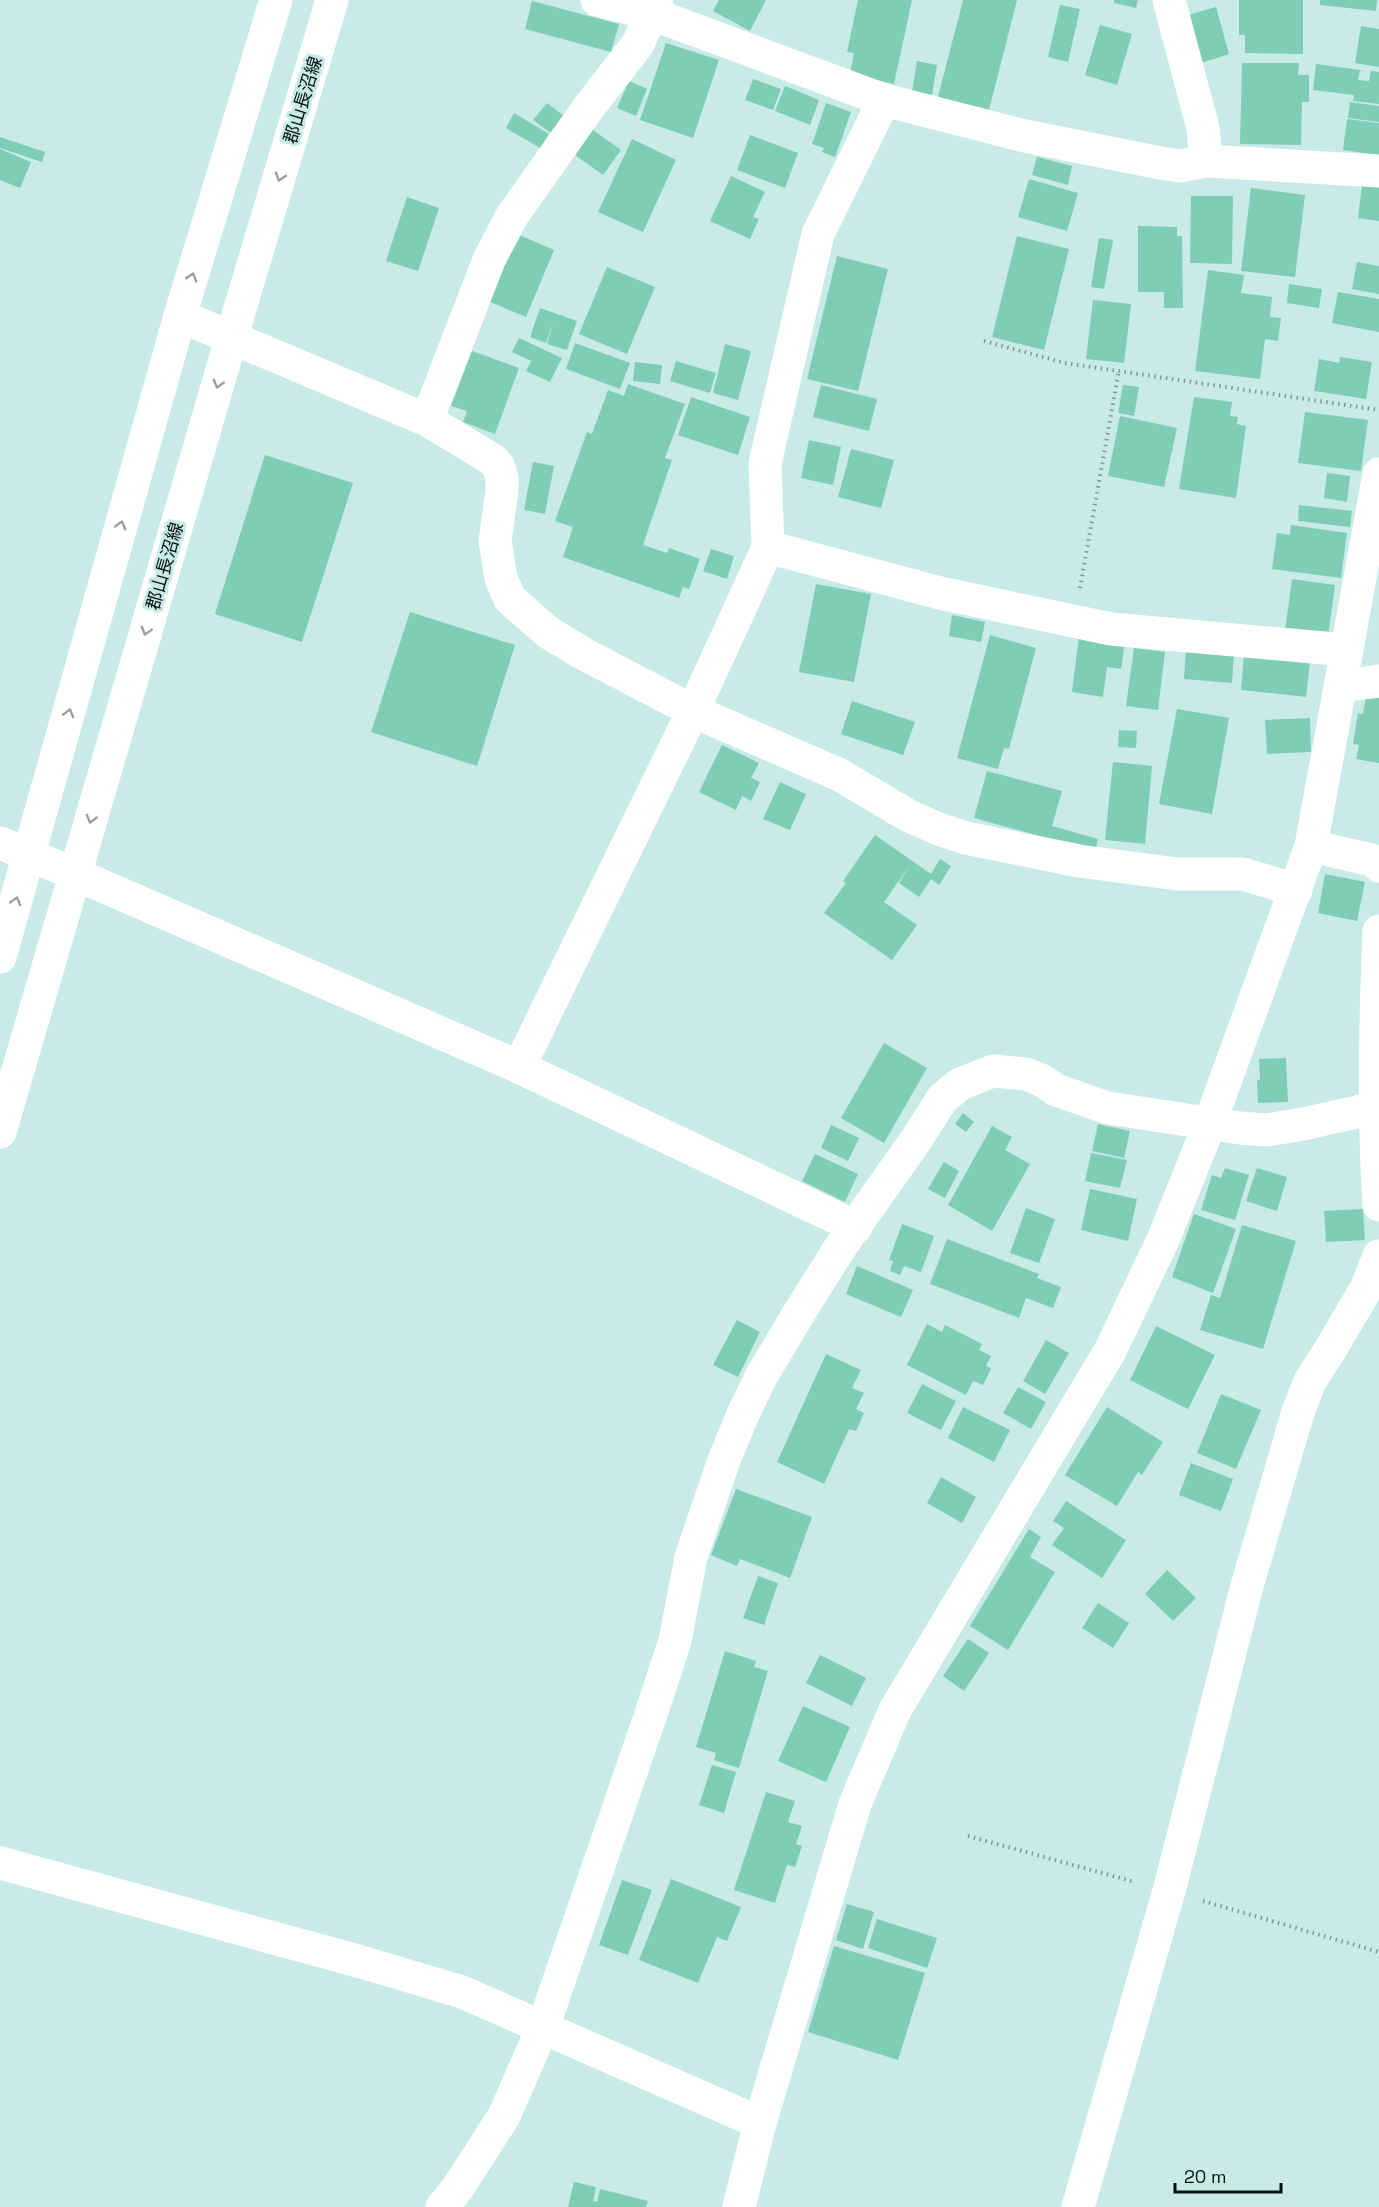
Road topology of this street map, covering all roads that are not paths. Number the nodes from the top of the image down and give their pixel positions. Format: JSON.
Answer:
{"nodes":[{"id":1,"x":276,"y":0,"type":"edge"},
{"id":2,"x":332,"y":0,"type":"edge"},
{"id":3,"x":597,"y":0,"type":"edge"},
{"id":4,"x":1169,"y":0,"type":"edge"},
{"id":5,"x":655,"y":7,"type":"edge"},
{"id":6,"x":884,"y":100,"type":"junction"},
{"id":7,"x":1206,"y":161,"type":"junction"},
{"id":8,"x":1379,"y":171,"type":"edge"},
{"id":9,"x":180,"y":316,"type":"junction"},
{"id":10,"x":231,"y":339,"type":"junction"},
{"id":11,"x":427,"y":420,"type":"junction"},
{"id":12,"x":1379,"y":474,"type":"edge"},
{"id":13,"x":768,"y":547,"type":"junction"},
{"id":14,"x":1347,"y":650,"type":"junction"},
{"id":15,"x":1379,"y":681,"type":"edge"},
{"id":16,"x":1341,"y":683,"type":"junction"},
{"id":17,"x":693,"y":711,"type":"junction"},
{"id":18,"x":1311,"y":846,"type":"junction"},
{"id":19,"x":15,"y":849,"type":"edge"},
{"id":20,"x":1378,"y":863,"type":"edge"},
{"id":21,"x":75,"y":874,"type":"junction"},
{"id":22,"x":1296,"y":890,"type":"junction"},
{"id":23,"x":1379,"y":931,"type":"edge"},
{"id":24,"x":0,"y":957,"type":"edge"},
{"id":25,"x":519,"y":1067,"type":"junction"},
{"id":26,"x":1374,"y":1108,"type":"junction"},
{"id":27,"x":1210,"y":1123,"type":"junction"},
{"id":28,"x":0,"y":1132,"type":"edge"},
{"id":29,"x":1379,"y":1205,"type":"edge"},
{"id":30,"x":856,"y":1227,"type":"junction"},
{"id":31,"x":1379,"y":1256,"type":"edge"},
{"id":32,"x":0,"y":1863,"type":"edge"},
{"id":33,"x":543,"y":2027,"type":"junction"},
{"id":34,"x":760,"y":2123,"type":"junction"},
{"id":35,"x":442,"y":2207,"type":"edge"},
{"id":36,"x":740,"y":2207,"type":"edge"},
{"id":37,"x":1078,"y":2207,"type":"edge"}],
"edges":[{"from":9,"to":1,"type":"street","one_way":true},
{"from":2,"to":10,"type":"street","name":"郡山長沼線","one_way":true},
{"from":3,"to":5,"type":"street"},
{"from":4,"to":7,"type":"street"},
{"from":5,"to":6,"type":"street"},
{"from":5,"to":11,"type":"street"},
{"from":6,"to":7,"type":"street"},
{"from":6,"to":13,"type":"street"},
{"from":7,"to":8,"type":"street"},
{"from":9,"to":10,"type":"street"},
{"from":19,"to":9,"type":"street","one_way":true},
{"from":10,"to":11,"type":"street"},
{"from":10,"to":21,"type":"street","name":"郡山長沼線","one_way":true},
{"from":11,"to":17,"type":"street"},
{"from":12,"to":14,"type":"street"},
{"from":13,"to":14,"type":"street"},
{"from":13,"to":17,"type":"street"},
{"from":14,"to":16,"type":"street"},
{"from":15,"to":16,"type":"street"},
{"from":16,"to":18,"type":"street"},
{"from":17,"to":22,"type":"street"},
{"from":17,"to":25,"type":"street"},
{"from":18,"to":20,"type":"street"},
{"from":18,"to":22,"type":"street"},
{"from":19,"to":21,"type":"street"},
{"from":24,"to":19,"type":"street","one_way":true},
{"from":21,"to":25,"type":"street"},
{"from":21,"to":28,"type":"street","name":"郡山長沼線"},
{"from":22,"to":27,"type":"street"},
{"from":23,"to":26,"type":"street"},
{"from":25,"to":30,"type":"street"},
{"from":26,"to":27,"type":"street"},
{"from":26,"to":29,"type":"street"},
{"from":27,"to":30,"type":"street"},
{"from":27,"to":34,"type":"street"},
{"from":30,"to":33,"type":"street"},
{"from":31,"to":37,"type":"street"},
{"from":32,"to":33,"type":"street"},
{"from":33,"to":34,"type":"street"},
{"from":33,"to":35,"type":"street"},
{"from":34,"to":36,"type":"street"}]}
